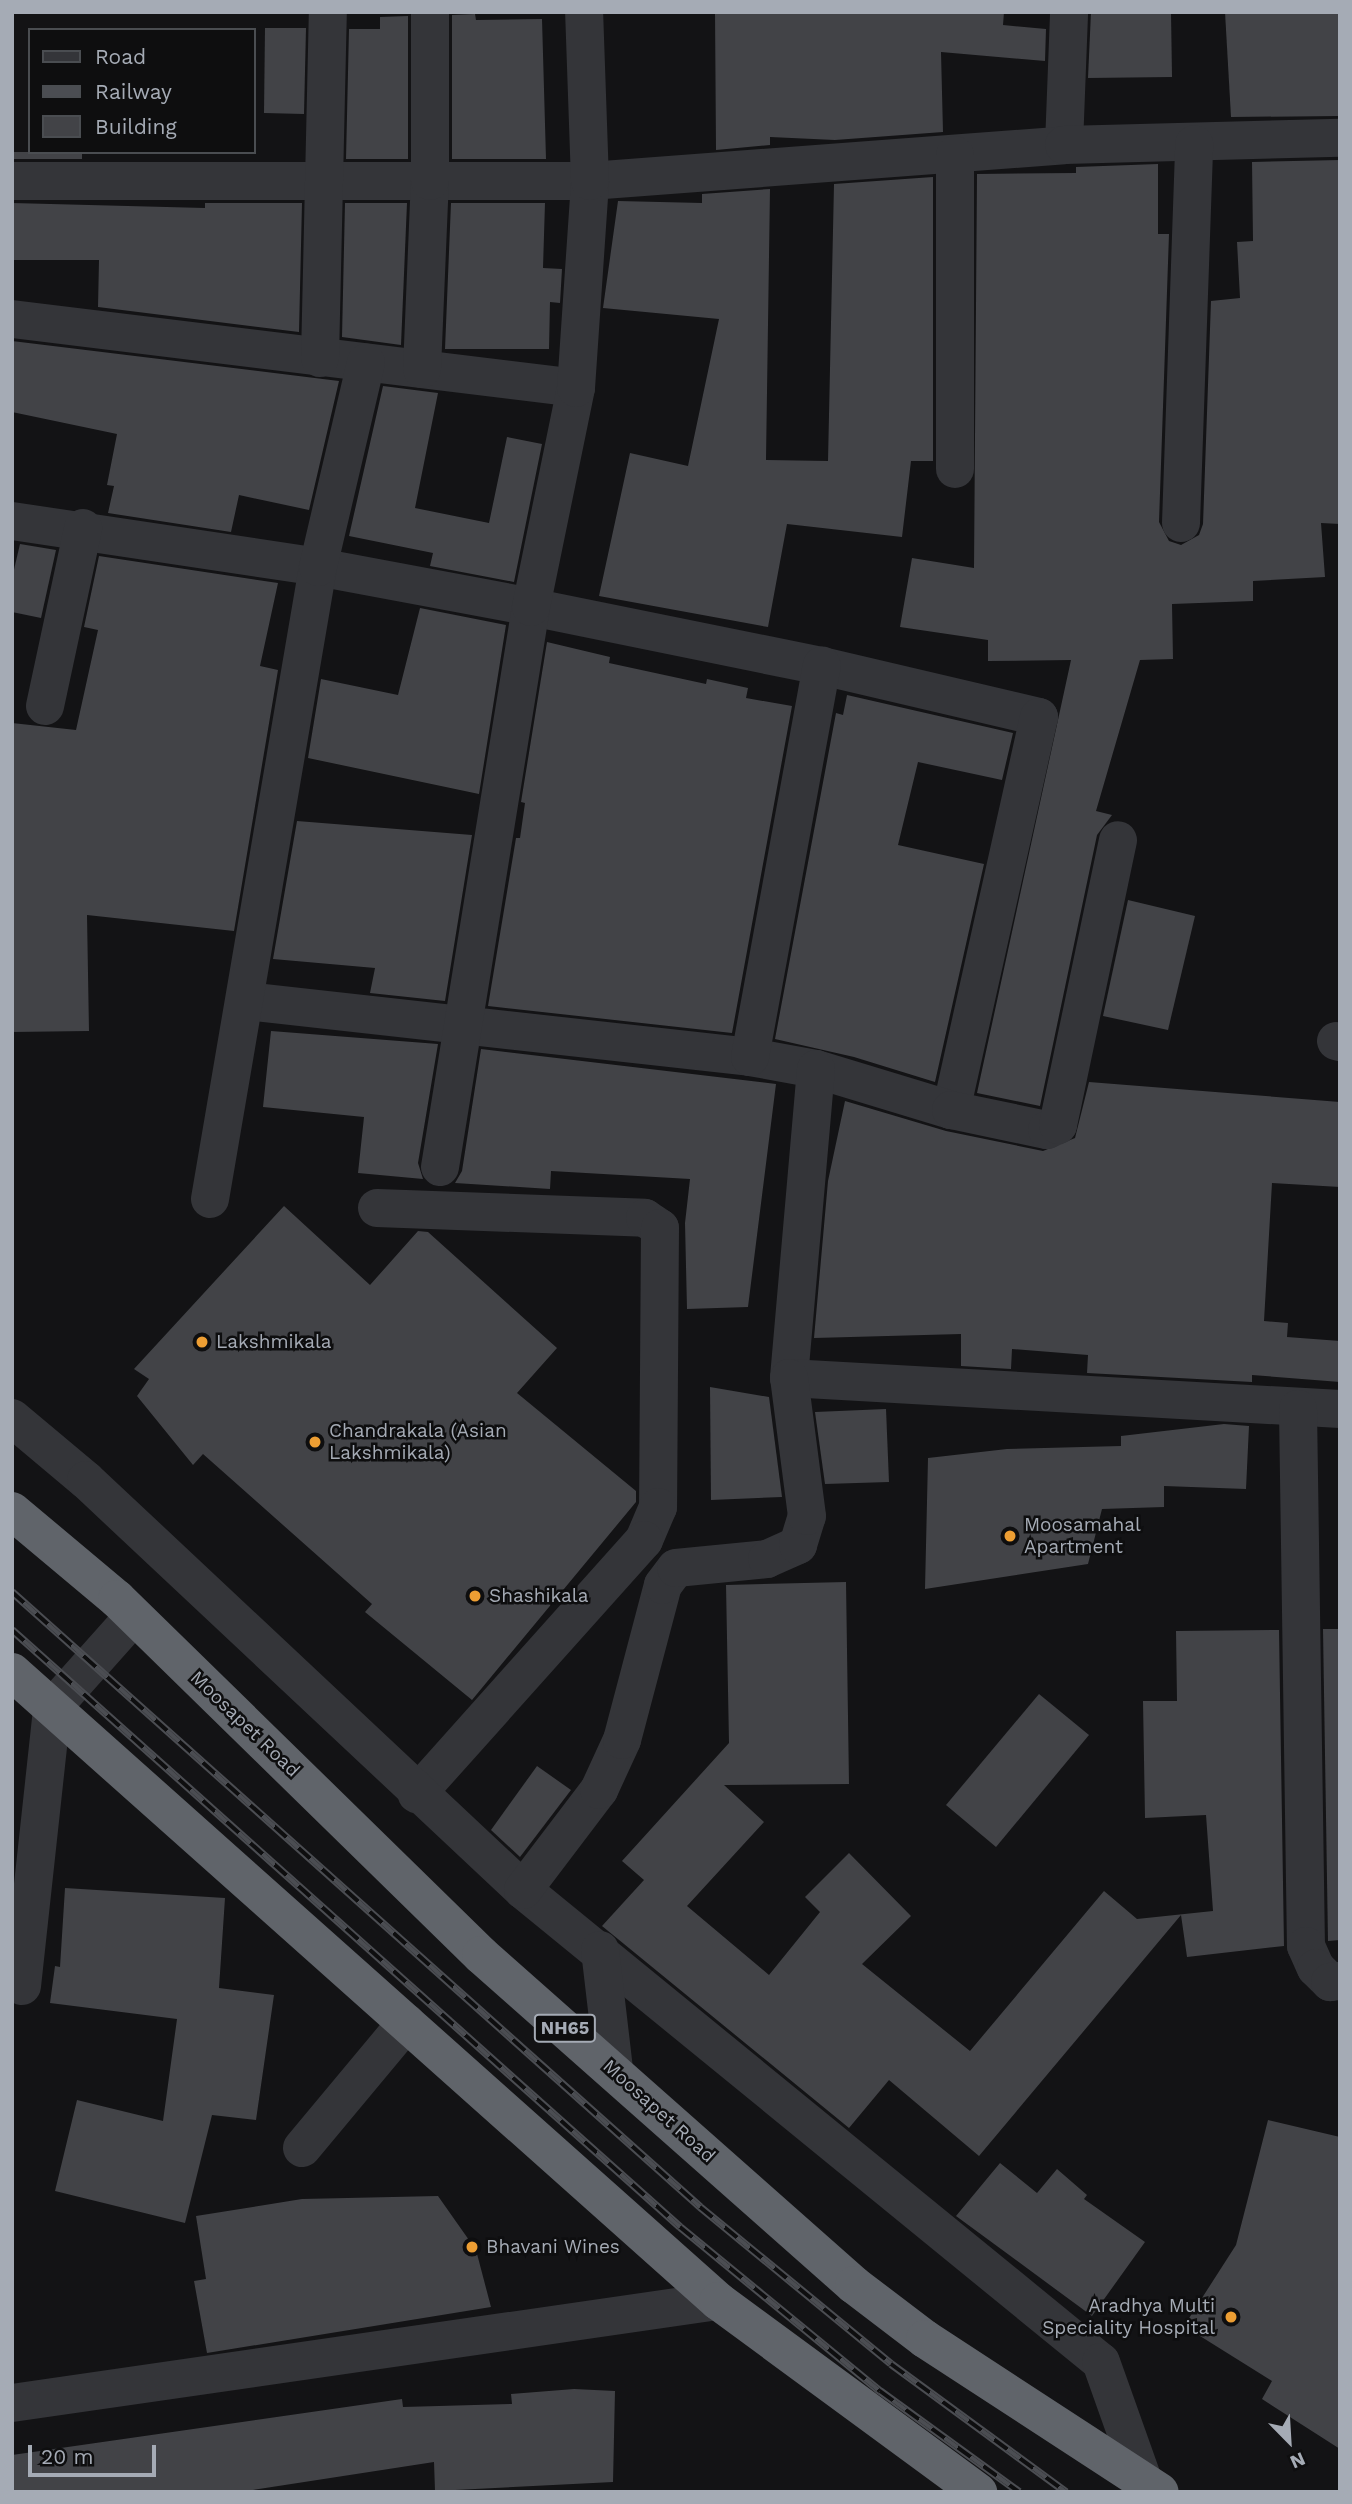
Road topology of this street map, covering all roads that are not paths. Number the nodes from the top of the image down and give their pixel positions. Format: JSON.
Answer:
{"nodes":[{"id":1,"x":328,"y":12,"type":"edge"},
{"id":2,"x":430,"y":12,"type":"edge"},
{"id":3,"x":584,"y":12,"type":"edge"},
{"id":4,"x":1069,"y":12,"type":"edge"},
{"id":5,"x":1340,"y":138,"type":"edge"},
{"id":6,"x":1194,"y":144,"type":"junction"},
{"id":7,"x":1064,"y":145,"type":"junction"},
{"id":8,"x":955,"y":155,"type":"junction"},
{"id":9,"x":325,"y":178,"type":"junction"},
{"id":10,"x":12,"y":181,"type":"edge"},
{"id":11,"x":430,"y":181,"type":"junction"},
{"id":12,"x":590,"y":181,"type":"junction"},
{"id":13,"x":12,"y":319,"type":"edge"},
{"id":14,"x":320,"y":358,"type":"junction"},
{"id":15,"x":366,"y":363,"type":"junction"},
{"id":16,"x":422,"y":369,"type":"junction"},
{"id":17,"x":576,"y":388,"type":"junction"},
{"id":18,"x":955,"y":470,"type":"dead end"},
{"id":19,"x":12,"y":521,"type":"edge"},
{"id":20,"x":1181,"y":523,"type":"dead end"},
{"id":21,"x":83,"y":528,"type":"junction"},
{"id":22,"x":318,"y":567,"type":"junction"},
{"id":23,"x":531,"y":607,"type":"junction"},
{"id":24,"x":822,"y":666,"type":"junction"},
{"id":25,"x":45,"y":706,"type":"dead end"},
{"id":26,"x":1118,"y":840,"type":"dead end"},
{"id":27,"x":246,"y":1001,"type":"junction"},
{"id":28,"x":461,"y":1025,"type":"junction"},
{"id":29,"x":750,"y":1057,"type":"junction"},
{"id":30,"x":816,"y":1069,"type":"junction"},
{"id":31,"x":951,"y":1110,"type":"junction"},
{"id":32,"x":440,"y":1167,"type":"dead end"},
{"id":33,"x":210,"y":1199,"type":"dead end"},
{"id":34,"x":377,"y":1208,"type":"dead end"},
{"id":35,"x":789,"y":1378,"type":"junction"},
{"id":36,"x":1298,"y":1409,"type":"junction"},
{"id":37,"x":1340,"y":1409,"type":"edge"},
{"id":38,"x":12,"y":1418,"type":"edge"},
{"id":39,"x":12,"y":1511,"type":"edge"},
{"id":40,"x":134,"y":1616,"type":"junction"},
{"id":41,"x":12,"y":1672,"type":"edge"},
{"id":42,"x":52,"y":1708,"type":"junction"},
{"id":43,"x":417,"y":1794,"type":"junction"},
{"id":44,"x":523,"y":1889,"type":"junction"},
{"id":45,"x":600,"y":1950,"type":"junction"},
{"id":46,"x":1340,"y":1981,"type":"edge"},
{"id":47,"x":22,"y":1986,"type":"dead end"},
{"id":48,"x":407,"y":2023,"type":"junction"},
{"id":49,"x":614,"y":2070,"type":"junction"},
{"id":50,"x":302,"y":2148,"type":"dead end"},
{"id":51,"x":718,"y":2301,"type":"junction"},
{"id":52,"x":12,"y":2403,"type":"edge"},
{"id":53,"x":1152,"y":2486,"type":"edge"},
{"id":54,"x":978,"y":2492,"type":"edge"}],
"edges":[{"from":1,"to":9,"type":"street"},
{"from":2,"to":11,"type":"street"},
{"from":3,"to":12,"type":"street"},
{"from":4,"to":7,"type":"street"},
{"from":5,"to":6,"type":"street"},
{"from":6,"to":7,"type":"street"},
{"from":6,"to":20,"type":"street"},
{"from":7,"to":8,"type":"street"},
{"from":8,"to":12,"type":"street"},
{"from":8,"to":18,"type":"street"},
{"from":9,"to":10,"type":"street"},
{"from":9,"to":11,"type":"street"},
{"from":9,"to":14,"type":"street"},
{"from":11,"to":12,"type":"street"},
{"from":11,"to":16,"type":"street"},
{"from":12,"to":17,"type":"street"},
{"from":13,"to":14,"type":"street"},
{"from":14,"to":15,"type":"street"},
{"from":15,"to":16,"type":"street"},
{"from":15,"to":22,"type":"street"},
{"from":16,"to":17,"type":"street"},
{"from":17,"to":23,"type":"street"},
{"from":19,"to":21,"type":"street"},
{"from":21,"to":22,"type":"street"},
{"from":21,"to":25,"type":"street"},
{"from":22,"to":23,"type":"street"},
{"from":22,"to":27,"type":"street"},
{"from":23,"to":24,"type":"street"},
{"from":23,"to":28,"type":"street"},
{"from":24,"to":29,"type":"street"},
{"from":24,"to":31,"type":"street"},
{"from":26,"to":31,"type":"street"},
{"from":27,"to":28,"type":"street"},
{"from":27,"to":33,"type":"street"},
{"from":28,"to":29,"type":"street"},
{"from":28,"to":32,"type":"street"},
{"from":29,"to":30,"type":"street"},
{"from":30,"to":31,"type":"street"},
{"from":30,"to":35,"type":"street"},
{"from":34,"to":43,"type":"street"},
{"from":35,"to":36,"type":"street"},
{"from":35,"to":44,"type":"street"},
{"from":36,"to":37,"type":"street"},
{"from":36,"to":46,"type":"street"},
{"from":38,"to":43,"type":"street"},
{"from":39,"to":40,"type":"highway","name":"Moosapet Road","number":"NH65"},
{"from":40,"to":42,"type":"street"},
{"from":40,"to":49,"type":"highway","name":"Moosapet Road","number":"NH65"},
{"from":41,"to":42,"type":"highway"},
{"from":42,"to":47,"type":"street"},
{"from":42,"to":48,"type":"highway"},
{"from":43,"to":44,"type":"street"},
{"from":44,"to":45,"type":"street"},
{"from":45,"to":49,"type":"street"},
{"from":45,"to":53,"type":"street"},
{"from":48,"to":50,"type":"street"},
{"from":48,"to":51,"type":"highway"},
{"from":49,"to":53,"type":"highway","name":"Moosapet Road","number":"NH65"},
{"from":51,"to":52,"type":"street"},
{"from":51,"to":54,"type":"highway"}]}
